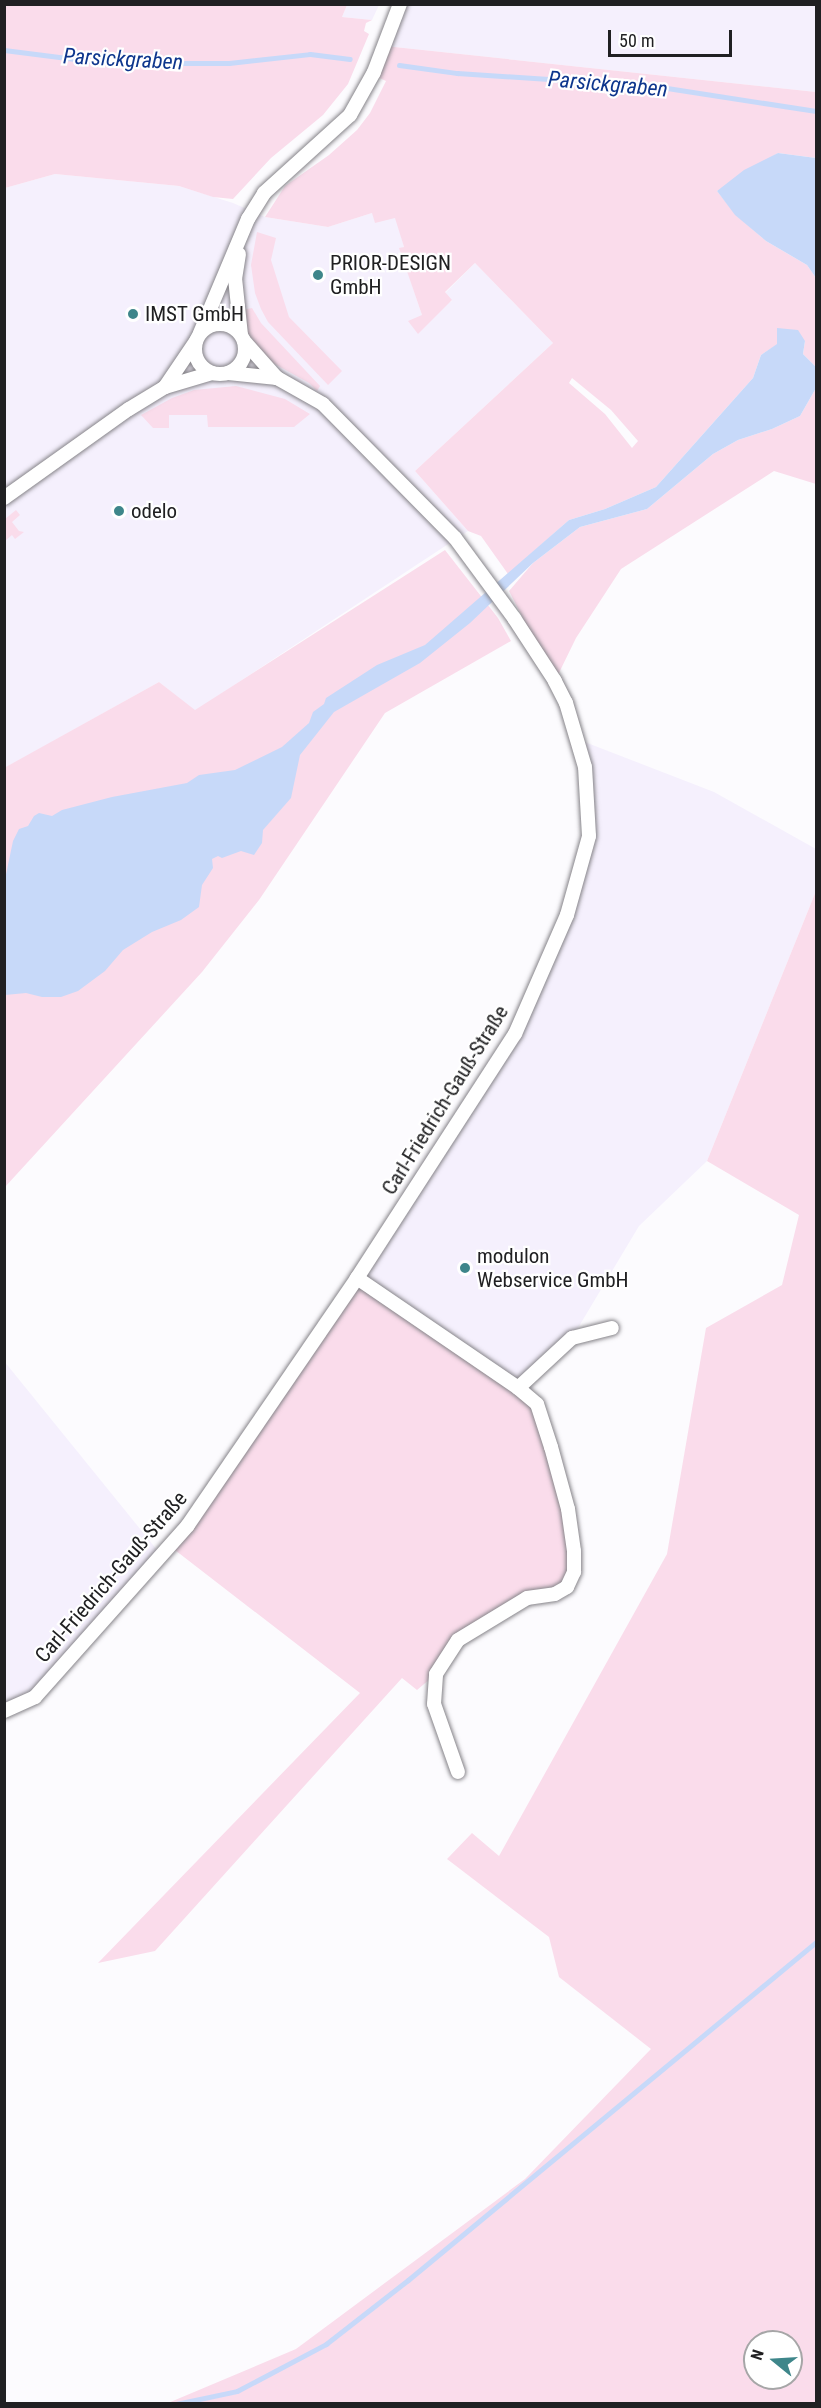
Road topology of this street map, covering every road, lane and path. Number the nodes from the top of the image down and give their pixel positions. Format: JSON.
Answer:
{"nodes":[{"id":1,"x":398,"y":9,"type":"edge"},
{"id":2,"x":243,"y":231,"type":"junction"},
{"id":3,"x":198,"y":337,"type":"junction"},
{"id":4,"x":243,"y":338,"type":"junction"},
{"id":5,"x":212,"y":373,"type":"junction"},
{"id":6,"x":228,"y":373,"type":"junction"},
{"id":7,"x":277,"y":378,"type":"junction"},
{"id":8,"x":165,"y":387,"type":"junction"},
{"id":9,"x":4,"y":498,"type":"edge"},
{"id":10,"x":357,"y":1278,"type":"junction"},
{"id":11,"x":612,"y":1328,"type":"dead end"},
{"id":12,"x":518,"y":1388,"type":"junction"},
{"id":13,"x":4,"y":1711,"type":"edge"},
{"id":14,"x":458,"y":1772,"type":"dead end"}],
"edges":[{"from":1,"to":2,"type":"street"},
{"from":2,"to":3,"type":"street"},
{"from":2,"to":4,"type":"street"},
{"from":3,"to":4,"type":"street"},
{"from":3,"to":5,"type":"street"},
{"from":3,"to":8,"type":"street"},
{"from":4,"to":6,"type":"street"},
{"from":4,"to":7,"type":"street","name":"Carl-Friedrich-Gauß-Straße"},
{"from":5,"to":6,"type":"street"},
{"from":5,"to":8,"type":"street"},
{"from":6,"to":7,"type":"street","name":"Carl-Friedrich-Gauß-Straße"},
{"from":7,"to":10,"type":"street","name":"Carl-Friedrich-Gauß-Straße"},
{"from":8,"to":9,"type":"street"},
{"from":10,"to":12,"type":"street"},
{"from":10,"to":13,"type":"street","name":"Carl-Friedrich-Gauß-Straße"},
{"from":11,"to":12,"type":"street"},
{"from":12,"to":14,"type":"street"}]}
